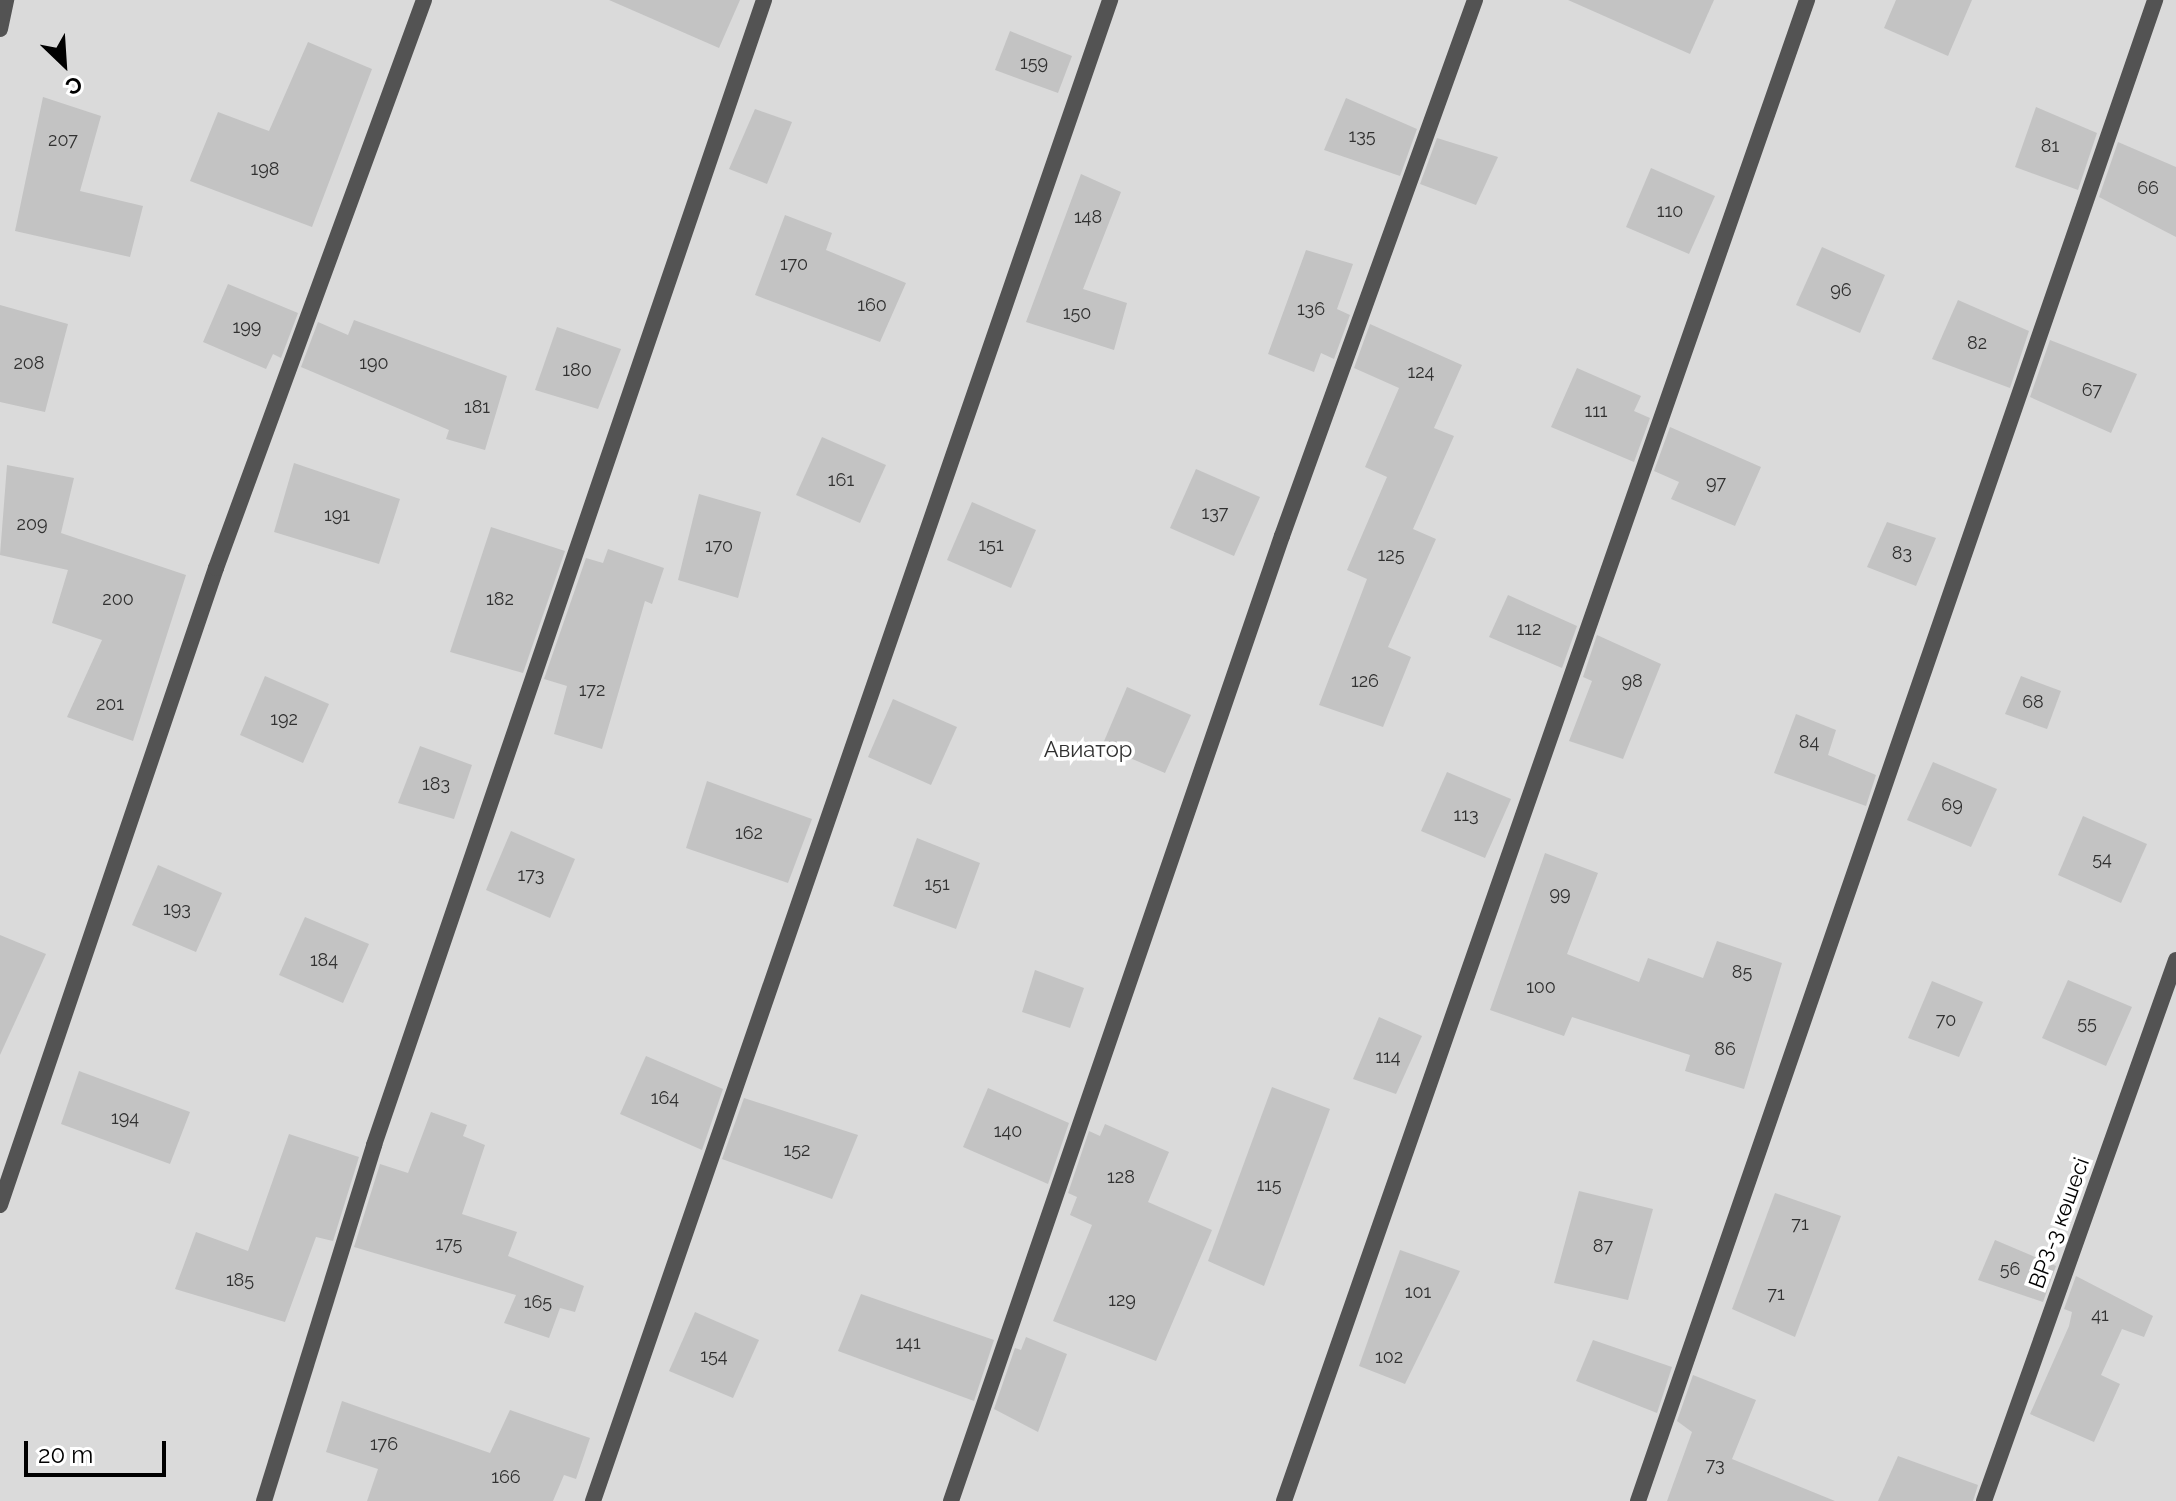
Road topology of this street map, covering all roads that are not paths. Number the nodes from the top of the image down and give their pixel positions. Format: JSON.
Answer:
{"nodes":[{"id":1,"x":6,"y":0,"type":"edge"},
{"id":2,"x":424,"y":0,"type":"edge"},
{"id":3,"x":764,"y":0,"type":"edge"},
{"id":4,"x":1110,"y":0,"type":"edge"},
{"id":5,"x":1475,"y":0,"type":"edge"},
{"id":6,"x":1807,"y":0,"type":"edge"},
{"id":7,"x":2155,"y":0,"type":"edge"},
{"id":8,"x":0,"y":29,"type":"edge"},
{"id":9,"x":2176,"y":960,"type":"edge"},
{"id":10,"x":0,"y":1205,"type":"edge"},
{"id":11,"x":264,"y":1501,"type":"edge"},
{"id":12,"x":593,"y":1501,"type":"edge"},
{"id":13,"x":951,"y":1501,"type":"edge"},
{"id":14,"x":1284,"y":1501,"type":"edge"},
{"id":15,"x":1638,"y":1501,"type":"edge"},
{"id":16,"x":1984,"y":1501,"type":"edge"}],
"edges":[{"from":1,"to":8,"type":"street"},
{"from":2,"to":10,"type":"street"},
{"from":3,"to":11,"type":"street"},
{"from":4,"to":12,"type":"street"},
{"from":5,"to":13,"type":"street"},
{"from":6,"to":14,"type":"street"},
{"from":7,"to":15,"type":"street"},
{"from":9,"to":16,"type":"street","name":"ВРЗ-3 көшесі"}]}
